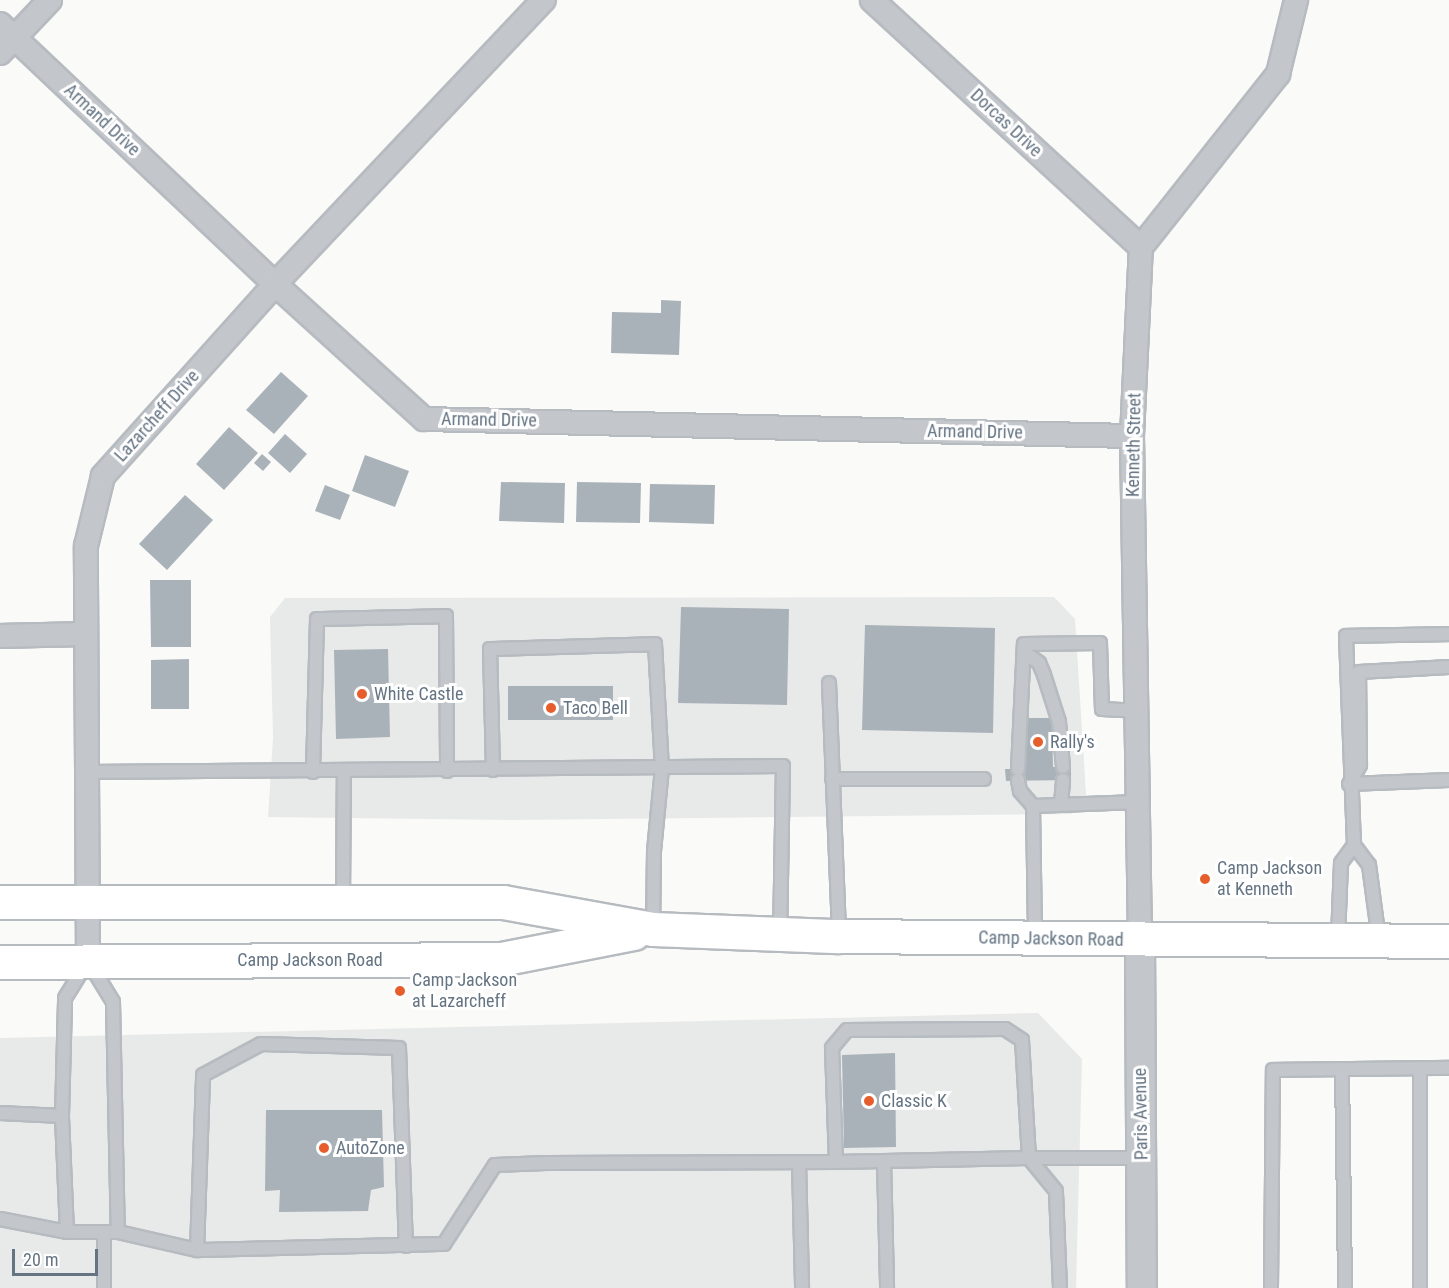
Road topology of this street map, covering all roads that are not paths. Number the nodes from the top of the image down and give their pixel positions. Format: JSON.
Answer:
{"nodes":[{"id":1,"x":50,"y":0,"type":"edge"},
{"id":2,"x":544,"y":0,"type":"edge"},
{"id":3,"x":872,"y":0,"type":"edge"},
{"id":4,"x":1296,"y":0,"type":"edge"},
{"id":5,"x":5,"y":38,"type":"edge"},
{"id":6,"x":1141,"y":247,"type":"junction"},
{"id":7,"x":275,"y":284,"type":"junction"},
{"id":8,"x":1132,"y":436,"type":"junction"},
{"id":9,"x":86,"y":634,"type":"junction"},
{"id":10,"x":1449,"y":634,"type":"edge"},
{"id":11,"x":0,"y":636,"type":"edge"},
{"id":12,"x":1024,"y":652,"type":"junction"},
{"id":13,"x":1449,"y":667,"type":"edge"},
{"id":14,"x":829,"y":683,"type":"dead end"},
{"id":15,"x":1136,"y":711,"type":"junction"},
{"id":16,"x":662,"y":768,"type":"junction"},
{"id":17,"x":493,"y":770,"type":"junction"},
{"id":18,"x":447,"y":771,"type":"junction"},
{"id":19,"x":87,"y":772,"type":"junction"},
{"id":20,"x":313,"y":772,"type":"junction"},
{"id":21,"x":344,"y":772,"type":"junction"},
{"id":22,"x":832,"y":779,"type":"junction"},
{"id":23,"x":984,"y":779,"type":"dead end"},
{"id":24,"x":1449,"y":780,"type":"edge"},
{"id":25,"x":1349,"y":784,"type":"junction"},
{"id":26,"x":1138,"y":802,"type":"junction"},
{"id":27,"x":1061,"y":804,"type":"junction"},
{"id":28,"x":1033,"y":806,"type":"junction"},
{"id":29,"x":1354,"y":844,"type":"junction"},
{"id":30,"x":0,"y":902,"type":"edge"},
{"id":31,"x":88,"y":902,"type":"junction"},
{"id":32,"x":342,"y":902,"type":"junction"},
{"id":33,"x":652,"y":929,"type":"junction"},
{"id":34,"x":780,"y":933,"type":"junction"},
{"id":35,"x":839,"y":936,"type":"junction"},
{"id":36,"x":1035,"y":938,"type":"junction"},
{"id":37,"x":1140,"y":940,"type":"junction"},
{"id":38,"x":1338,"y":940,"type":"junction"},
{"id":39,"x":1379,"y":940,"type":"junction"},
{"id":40,"x":1449,"y":941,"type":"edge"},
{"id":41,"x":0,"y":962,"type":"edge"},
{"id":42,"x":88,"y":962,"type":"junction"},
{"id":43,"x":1420,"y":1068,"type":"junction"},
{"id":44,"x":1449,"y":1068,"type":"edge"},
{"id":45,"x":1342,"y":1069,"type":"junction"},
{"id":46,"x":0,"y":1113,"type":"edge"},
{"id":47,"x":62,"y":1116,"type":"junction"},
{"id":48,"x":1029,"y":1158,"type":"junction"},
{"id":49,"x":1142,"y":1158,"type":"junction"},
{"id":50,"x":884,"y":1161,"type":"junction"},
{"id":51,"x":799,"y":1162,"type":"junction"},
{"id":52,"x":836,"y":1162,"type":"junction"},
{"id":53,"x":0,"y":1219,"type":"edge"},
{"id":54,"x":67,"y":1232,"type":"junction"},
{"id":55,"x":104,"y":1232,"type":"junction"},
{"id":56,"x":118,"y":1232,"type":"junction"},
{"id":57,"x":406,"y":1246,"type":"junction"},
{"id":58,"x":197,"y":1250,"type":"junction"},
{"id":59,"x":104,"y":1288,"type":"edge"},
{"id":60,"x":802,"y":1288,"type":"edge"},
{"id":61,"x":887,"y":1288,"type":"edge"},
{"id":62,"x":1060,"y":1288,"type":"edge"},
{"id":63,"x":1142,"y":1288,"type":"edge"},
{"id":64,"x":1271,"y":1288,"type":"edge"},
{"id":65,"x":1345,"y":1288,"type":"edge"},
{"id":66,"x":1420,"y":1288,"type":"edge"}],
"edges":[{"from":1,"to":5,"type":"street"},
{"from":2,"to":7,"type":"street","name":"Lazarcheff Drive"},
{"from":3,"to":6,"type":"street","name":"Dorcas Drive"},
{"from":4,"to":6,"type":"street"},
{"from":5,"to":7,"type":"street","name":"Armand Drive"},
{"from":6,"to":8,"type":"street","name":"Kenneth Street"},
{"from":7,"to":8,"type":"street","name":"Armand Drive"},
{"from":7,"to":9,"type":"street","name":"Lazarcheff Drive"},
{"from":8,"to":15,"type":"street","name":"Kenneth Street"},
{"from":9,"to":11,"type":"street"},
{"from":9,"to":19,"type":"street","name":"Lazarcheff Drive"},
{"from":10,"to":25,"type":"lane"},
{"from":12,"to":15,"type":"lane"},
{"from":12,"to":27,"type":"lane"},
{"from":12,"to":28,"type":"lane"},
{"from":13,"to":25,"type":"lane"},
{"from":14,"to":22,"type":"lane"},
{"from":15,"to":26,"type":"street","name":"Kenneth Street"},
{"from":16,"to":17,"type":"lane"},
{"from":16,"to":17,"type":"lane"},
{"from":16,"to":33,"type":"lane"},
{"from":16,"to":34,"type":"lane"},
{"from":17,"to":18,"type":"lane"},
{"from":18,"to":20,"type":"lane"},
{"from":18,"to":21,"type":"lane"},
{"from":19,"to":20,"type":"lane"},
{"from":19,"to":31,"type":"street","name":"Lazarcheff Drive"},
{"from":20,"to":21,"type":"lane"},
{"from":21,"to":32,"type":"lane"},
{"from":22,"to":23,"type":"lane"},
{"from":22,"to":35,"type":"lane"},
{"from":24,"to":25,"type":"lane"},
{"from":25,"to":29,"type":"lane"},
{"from":26,"to":27,"type":"lane"},
{"from":26,"to":37,"type":"street","name":"Kenneth Street"},
{"from":27,"to":28,"type":"lane"},
{"from":28,"to":36,"type":"lane"},
{"from":29,"to":38,"type":"lane"},
{"from":29,"to":39,"type":"lane"},
{"from":30,"to":31,"type":"main road","name":"Camp Jackson Road"},
{"from":31,"to":32,"type":"main road","name":"Camp Jackson Road"},
{"from":31,"to":42,"type":"street","name":"Lazarcheff Drive"},
{"from":32,"to":33,"type":"main road","name":"Camp Jackson Road"},
{"from":33,"to":34,"type":"main road","name":"Camp Jackson Road"},
{"from":33,"to":42,"type":"main road","name":"Camp Jackson Road"},
{"from":34,"to":35,"type":"main road","name":"Camp Jackson Road"},
{"from":35,"to":36,"type":"main road","name":"Camp Jackson Road"},
{"from":36,"to":37,"type":"main road","name":"Camp Jackson Road"},
{"from":37,"to":38,"type":"main road","name":"Camp Jackson Road"},
{"from":37,"to":49,"type":"street","name":"Paris Avenue"},
{"from":38,"to":39,"type":"main road","name":"Camp Jackson Road"},
{"from":39,"to":40,"type":"main road","name":"Camp Jackson Road"},
{"from":41,"to":42,"type":"main road","name":"Camp Jackson Road"},
{"from":42,"to":47,"type":"lane"},
{"from":42,"to":56,"type":"lane"},
{"from":43,"to":44,"type":"lane"},
{"from":43,"to":45,"type":"lane"},
{"from":43,"to":66,"type":"lane"},
{"from":45,"to":64,"type":"lane"},
{"from":45,"to":65,"type":"lane"},
{"from":46,"to":47,"type":"lane"},
{"from":47,"to":54,"type":"lane"},
{"from":48,"to":49,"type":"lane"},
{"from":48,"to":50,"type":"lane"},
{"from":48,"to":52,"type":"lane"},
{"from":48,"to":62,"type":"lane"},
{"from":49,"to":63,"type":"street","name":"Paris Avenue"},
{"from":50,"to":52,"type":"lane"},
{"from":50,"to":61,"type":"lane"},
{"from":51,"to":52,"type":"lane"},
{"from":51,"to":57,"type":"lane"},
{"from":51,"to":60,"type":"lane"},
{"from":53,"to":54,"type":"lane"},
{"from":54,"to":55,"type":"lane"},
{"from":55,"to":56,"type":"lane"},
{"from":55,"to":59,"type":"lane"},
{"from":56,"to":58,"type":"lane"},
{"from":57,"to":58,"type":"lane"},
{"from":57,"to":58,"type":"lane"}]}
